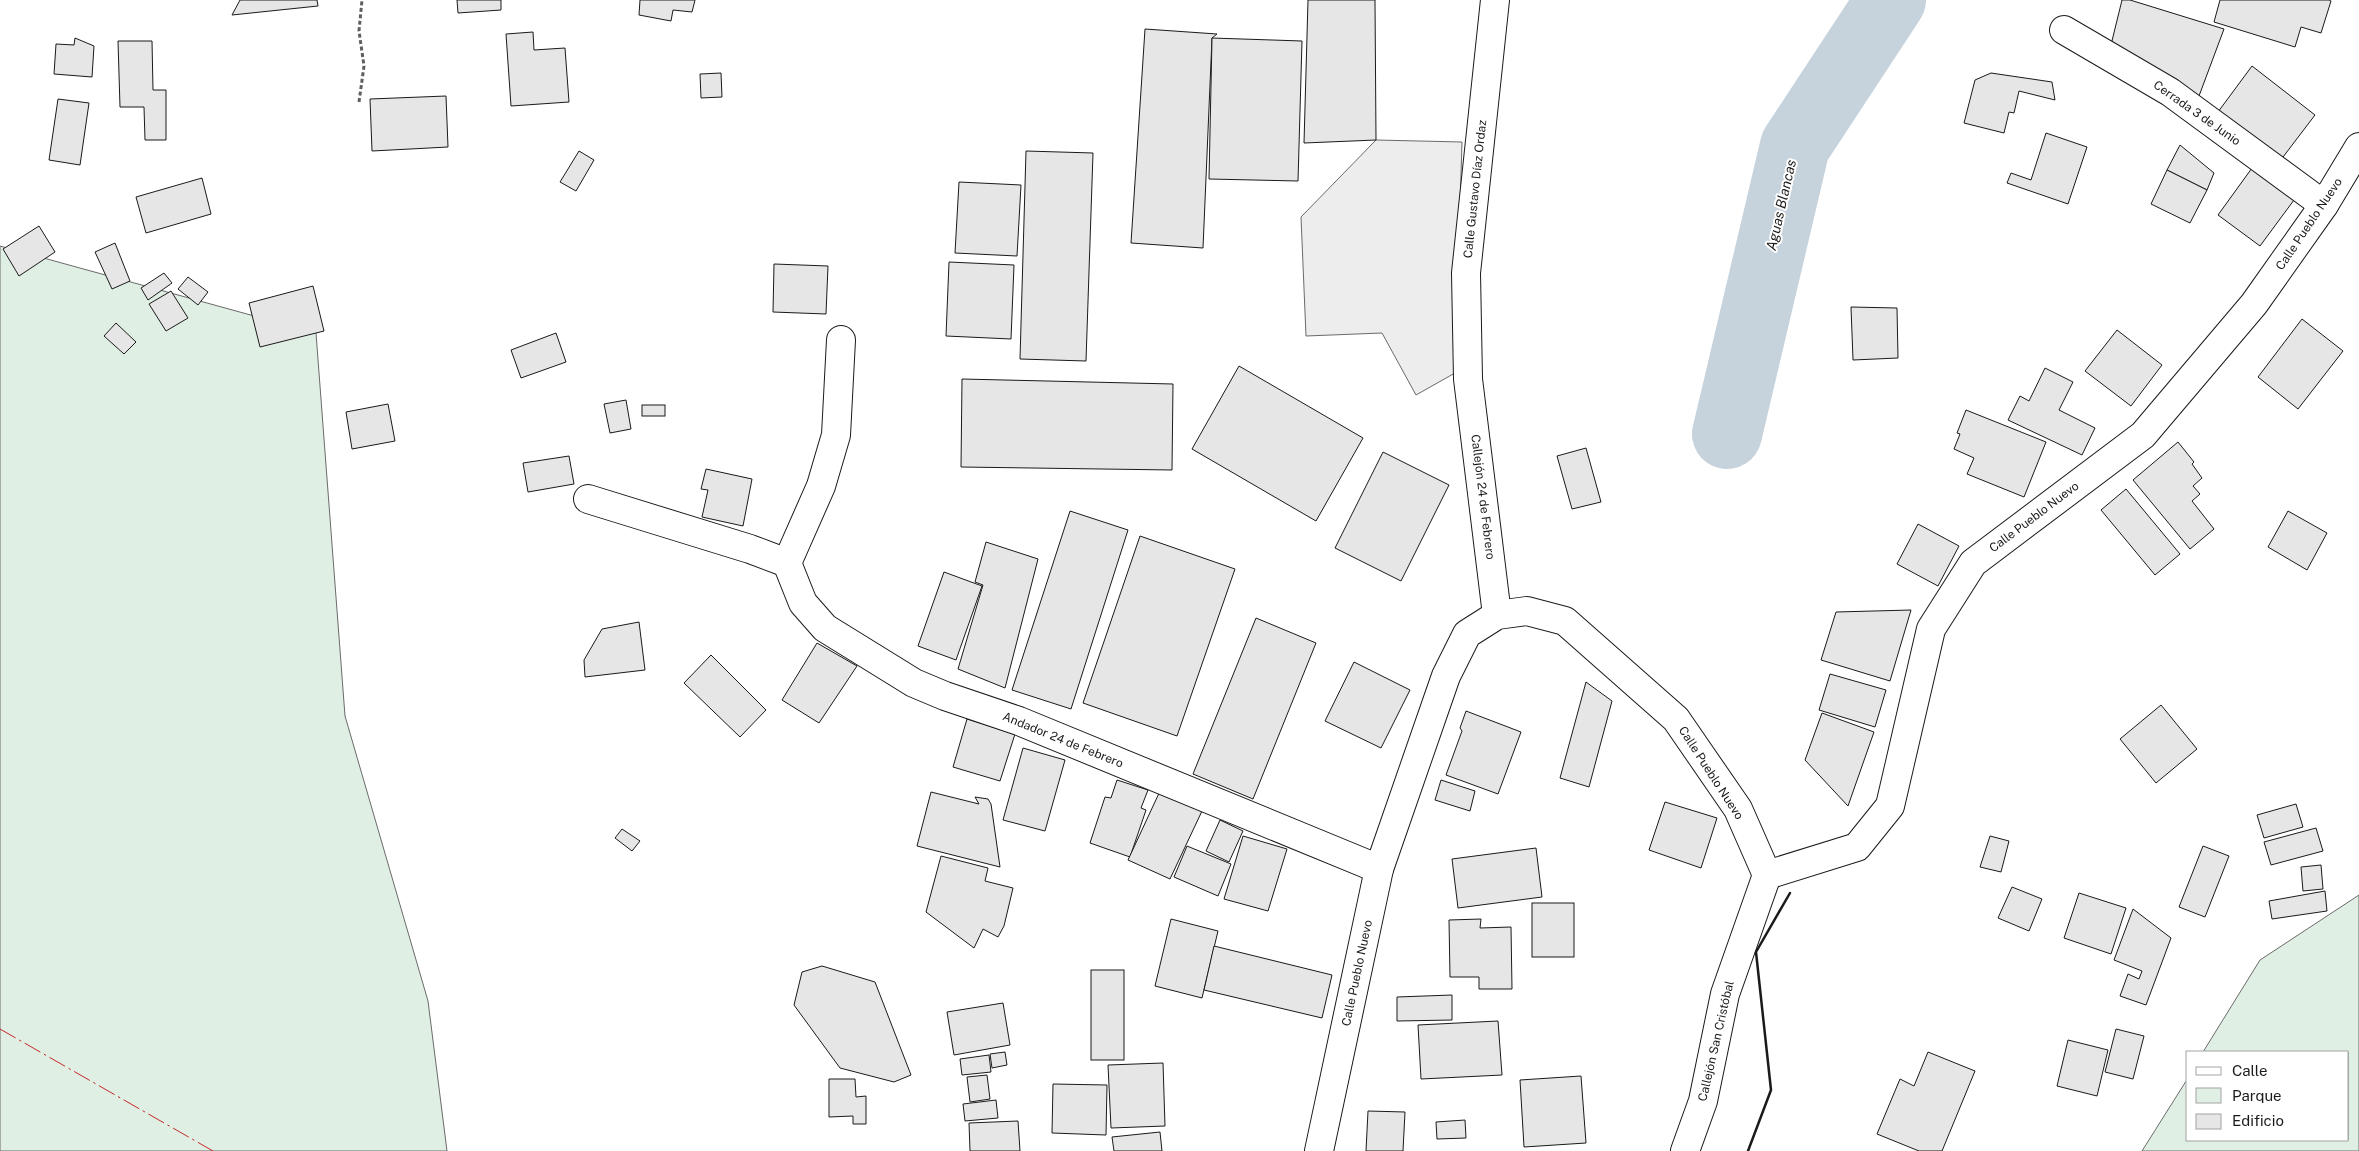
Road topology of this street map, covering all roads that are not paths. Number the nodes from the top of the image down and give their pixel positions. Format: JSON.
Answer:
{"nodes":[{"id":1,"x":1494,"y":0,"type":"edge"},
{"id":2,"x":2064,"y":30,"type":"dead end"},
{"id":3,"x":2359,"y":147,"type":"edge"},
{"id":4,"x":2324,"y":205,"type":"junction"},
{"id":5,"x":841,"y":340,"type":"dead end"},
{"id":6,"x":1468,"y":379,"type":"joint"},
{"id":7,"x":588,"y":499,"type":"dead end"},
{"id":8,"x":787,"y":563,"type":"junction"},
{"id":9,"x":1496,"y":615,"type":"junction"},
{"id":10,"x":1378,"y":869,"type":"junction"},
{"id":11,"x":1773,"y":872,"type":"junction"},
{"id":12,"x":1319,"y":1151,"type":"edge"},
{"id":13,"x":1685,"y":1151,"type":"edge"}],
"edges":[{"from":1,"to":6,"type":"street","name":"Calle Gustavo Díaz Ordaz"},
{"from":2,"to":4,"type":"street","name":"Cerrada 3 de Junio"},
{"from":3,"to":4,"type":"street","name":"Calle Pueblo Nuevo"},
{"from":4,"to":11,"type":"street","name":"Calle Pueblo Nuevo"},
{"from":5,"to":8,"type":"street"},
{"from":6,"to":9,"type":"street","name":"Callejón 24 de Febrero"},
{"from":7,"to":8,"type":"street"},
{"from":8,"to":10,"type":"street","name":"Andador 24 de Febrero"},
{"from":9,"to":10,"type":"street","name":"Calle Pueblo Nuevo"},
{"from":9,"to":11,"type":"street","name":"Calle Pueblo Nuevo"},
{"from":10,"to":12,"type":"street","name":"Calle Pueblo Nuevo"},
{"from":11,"to":13,"type":"street","name":"Callejón San Cristóbal"}]}
